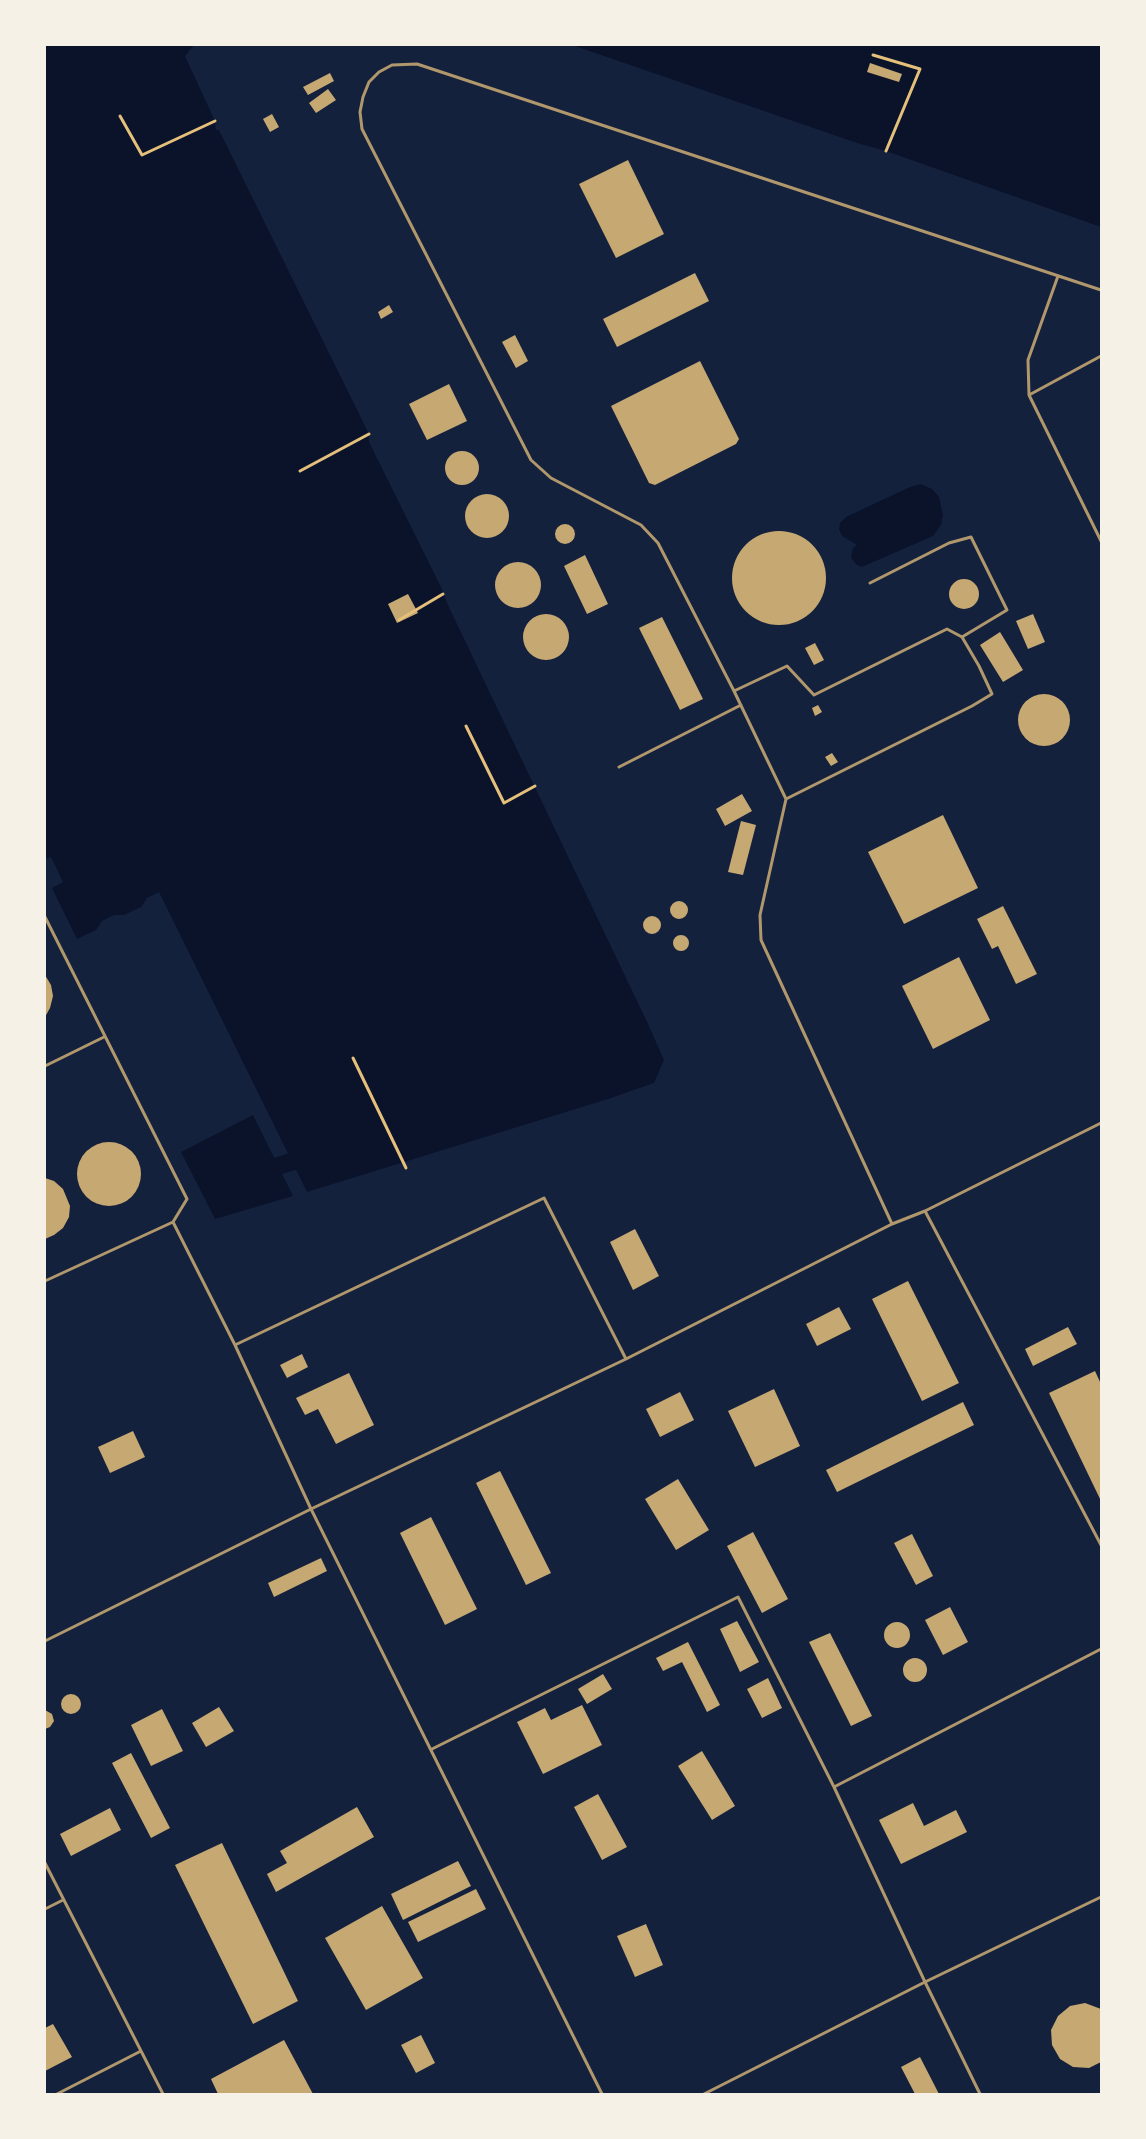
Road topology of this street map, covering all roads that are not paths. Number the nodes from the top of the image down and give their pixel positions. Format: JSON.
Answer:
{"nodes":[{"id":1,"x":1058,"y":276,"type":"junction"},
{"id":2,"x":1101,"y":290,"type":"edge"},
{"id":3,"x":1101,"y":356,"type":"edge"},
{"id":4,"x":1029,"y":395,"type":"junction"},
{"id":5,"x":1101,"y":541,"type":"edge"},
{"id":6,"x":870,"y":583,"type":"dead end"},
{"id":7,"x":962,"y":637,"type":"junction"},
{"id":8,"x":734,"y":691,"type":"junction"},
{"id":9,"x":741,"y":705,"type":"junction"},
{"id":10,"x":619,"y":767,"type":"dead end"},
{"id":11,"x":786,"y":799,"type":"junction"},
{"id":12,"x":45,"y":917,"type":"edge"},
{"id":13,"x":104,"y":1037,"type":"junction"},
{"id":14,"x":45,"y":1066,"type":"edge"},
{"id":15,"x":1101,"y":1123,"type":"edge"},
{"id":16,"x":924,"y":1212,"type":"junction"},
{"id":17,"x":173,"y":1222,"type":"junction"},
{"id":18,"x":892,"y":1224,"type":"junction"},
{"id":19,"x":45,"y":1281,"type":"edge"},
{"id":20,"x":235,"y":1345,"type":"junction"},
{"id":21,"x":626,"y":1359,"type":"junction"},
{"id":22,"x":311,"y":1509,"type":"junction"},
{"id":23,"x":1101,"y":1545,"type":"edge"},
{"id":24,"x":45,"y":1641,"type":"edge"},
{"id":25,"x":1101,"y":1649,"type":"edge"},
{"id":26,"x":432,"y":1750,"type":"junction"},
{"id":27,"x":834,"y":1787,"type":"junction"},
{"id":28,"x":45,"y":1863,"type":"edge"},
{"id":29,"x":1101,"y":1896,"type":"edge"},
{"id":30,"x":63,"y":1900,"type":"junction"},
{"id":31,"x":45,"y":1909,"type":"edge"},
{"id":32,"x":925,"y":1982,"type":"junction"},
{"id":33,"x":141,"y":2051,"type":"junction"},
{"id":34,"x":57,"y":2094,"type":"edge"},
{"id":35,"x":163,"y":2094,"type":"edge"},
{"id":36,"x":602,"y":2094,"type":"edge"},
{"id":37,"x":704,"y":2094,"type":"edge"},
{"id":38,"x":980,"y":2094,"type":"edge"}],
"edges":[{"from":1,"to":2,"type":"lane"},
{"from":1,"to":4,"type":"lane"},
{"from":1,"to":8,"type":"lane"},
{"from":3,"to":4,"type":"lane"},
{"from":4,"to":5,"type":"lane"},
{"from":6,"to":7,"type":"lane"},
{"from":7,"to":8,"type":"lane"},
{"from":7,"to":11,"type":"lane"},
{"from":8,"to":9,"type":"lane"},
{"from":9,"to":10,"type":"lane"},
{"from":9,"to":11,"type":"lane"},
{"from":11,"to":18,"type":"lane"},
{"from":12,"to":13,"type":"lane"},
{"from":13,"to":14,"type":"lane"},
{"from":13,"to":17,"type":"lane"},
{"from":15,"to":16,"type":"lane"},
{"from":16,"to":18,"type":"lane"},
{"from":16,"to":23,"type":"lane"},
{"from":17,"to":19,"type":"lane"},
{"from":17,"to":20,"type":"lane"},
{"from":18,"to":21,"type":"lane"},
{"from":20,"to":21,"type":"lane"},
{"from":20,"to":22,"type":"lane"},
{"from":21,"to":22,"type":"lane"},
{"from":22,"to":24,"type":"lane"},
{"from":22,"to":26,"type":"lane"},
{"from":25,"to":27,"type":"lane"},
{"from":26,"to":27,"type":"lane"},
{"from":26,"to":36,"type":"lane"},
{"from":27,"to":32,"type":"lane"},
{"from":28,"to":30,"type":"lane"},
{"from":29,"to":32,"type":"lane"},
{"from":30,"to":31,"type":"lane"},
{"from":30,"to":33,"type":"lane"},
{"from":32,"to":37,"type":"lane"},
{"from":32,"to":38,"type":"lane"},
{"from":33,"to":34,"type":"lane"},
{"from":33,"to":35,"type":"lane"}]}
